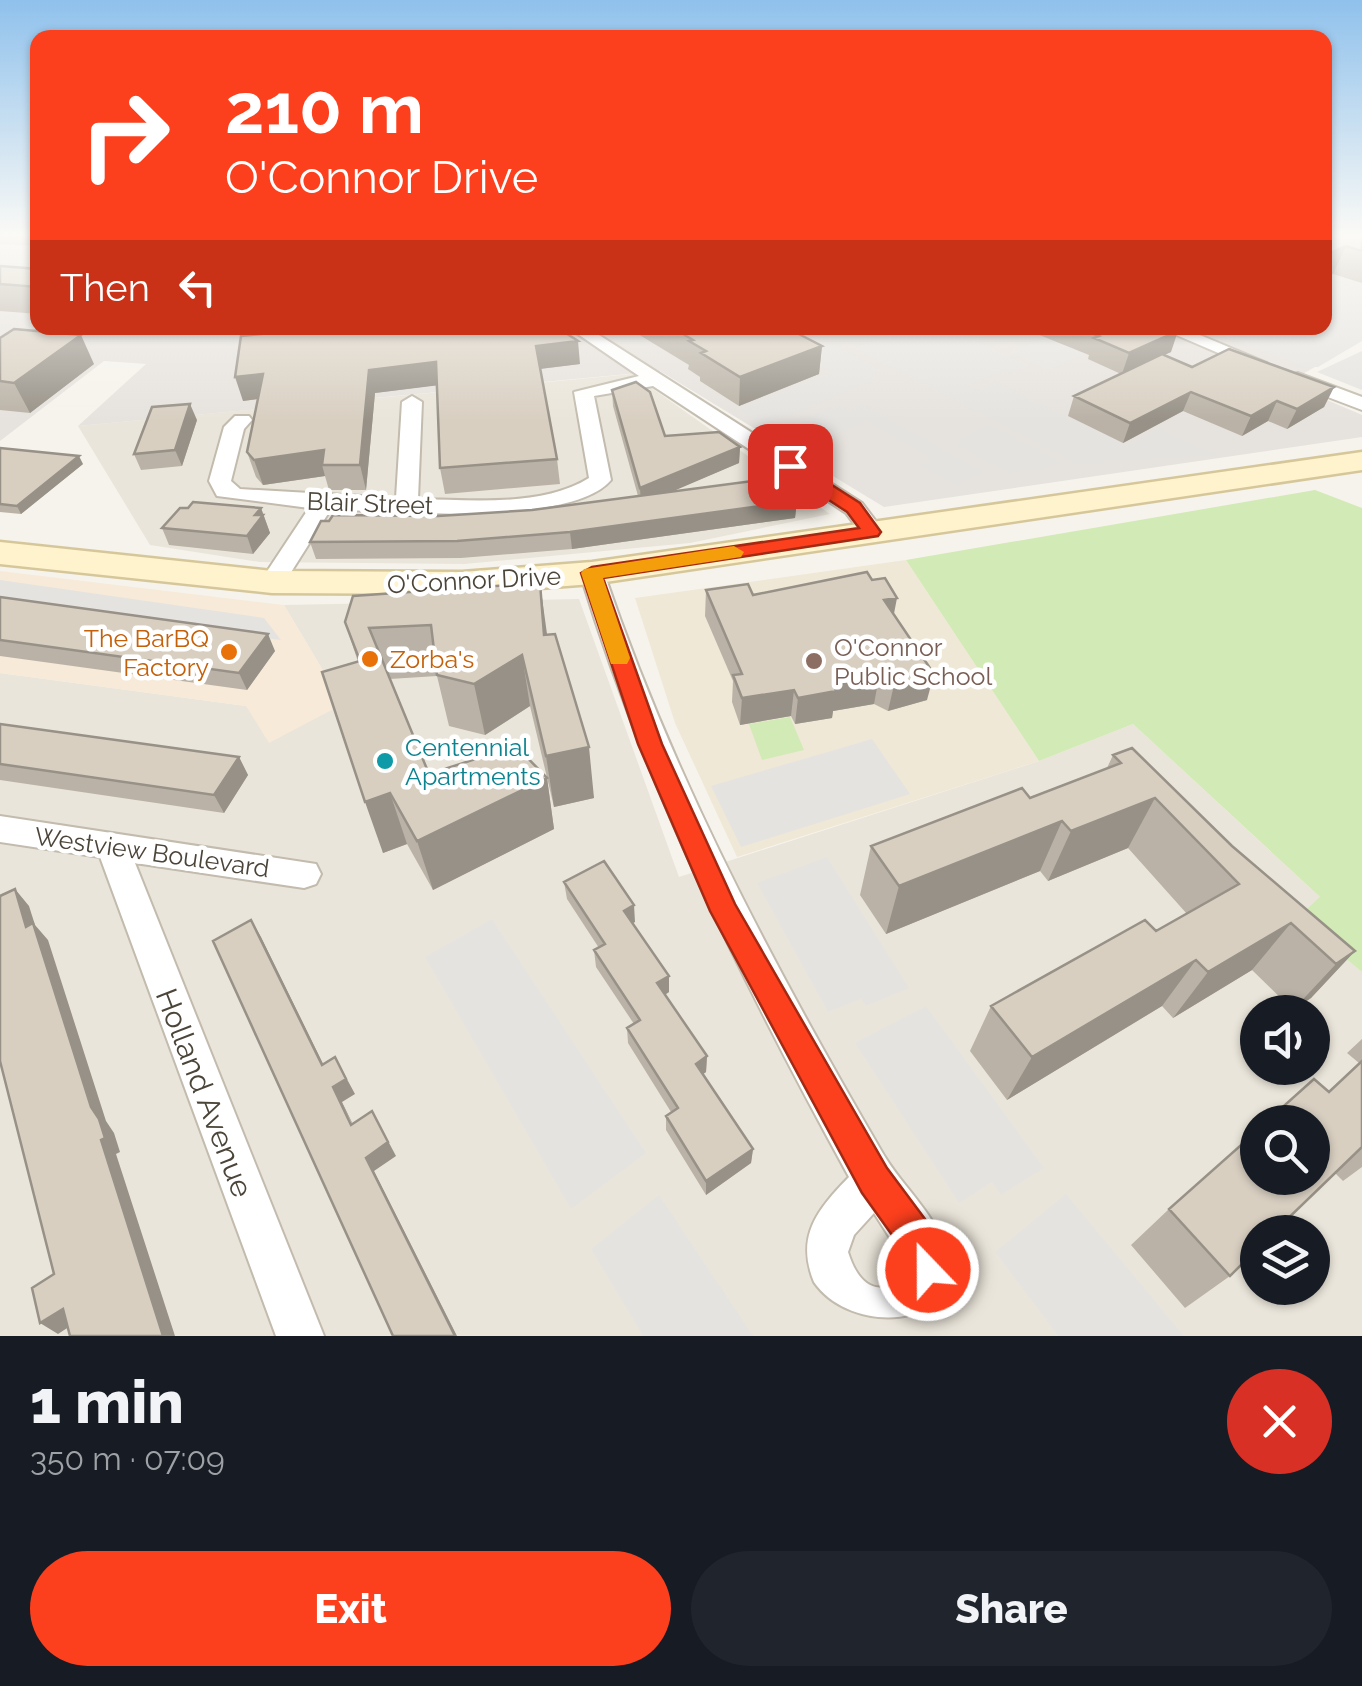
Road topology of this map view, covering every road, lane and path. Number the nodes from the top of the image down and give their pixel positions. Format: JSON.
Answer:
{"nodes":[{"id":1,"x":588,"y":335,"type":"edge"},
{"id":2,"x":1187,"y":335,"type":"edge"},
{"id":3,"x":657,"y":379,"type":"junction"},
{"id":4,"x":412,"y":402,"type":"dead end"},
{"id":5,"x":1362,"y":404,"type":"edge"},
{"id":6,"x":242,"y":420,"type":"dead end"},
{"id":7,"x":1362,"y":460,"type":"edge"},
{"id":8,"x":323,"y":504,"type":"junction"},
{"id":9,"x":406,"y":505,"type":"junction"},
{"id":10,"x":872,"y":532,"type":"junction"},
{"id":11,"x":0,"y":553,"type":"edge"},
{"id":12,"x":592,"y":573,"type":"junction"},
{"id":13,"x":272,"y":582,"type":"junction"},
{"id":14,"x":0,"y":829,"type":"edge"},
{"id":15,"x":113,"y":848,"type":"junction"},
{"id":16,"x":304,"y":874,"type":"dead end"},
{"id":17,"x":875,"y":1181,"type":"dead end"},
{"id":18,"x":300,"y":1336,"type":"edge"}],
"edges":[{"from":1,"to":3,"type":"street"},
{"from":2,"to":5,"type":"street"},
{"from":3,"to":9,"type":"street","name":"Blair Street"},
{"from":3,"to":10,"type":"street"},
{"from":4,"to":9,"type":"street"},
{"from":6,"to":8,"type":"street","name":"Blair Street"},
{"from":7,"to":10,"type":"main road","name":"O'Connor Drive"},
{"from":8,"to":9,"type":"street","name":"Blair Street"},
{"from":8,"to":13,"type":"street"},
{"from":10,"to":12,"type":"main road","name":"O'Connor Drive"},
{"from":11,"to":13,"type":"main road","name":"O'Connor Drive"},
{"from":12,"to":13,"type":"main road","name":"O'Connor Drive"},
{"from":12,"to":17,"type":"street"},
{"from":14,"to":15,"type":"street","name":"Westview Boulevard"},
{"from":15,"to":16,"type":"street","name":"Westview Boulevard"},
{"from":15,"to":18,"type":"street","name":"Holland Avenue"}]}
